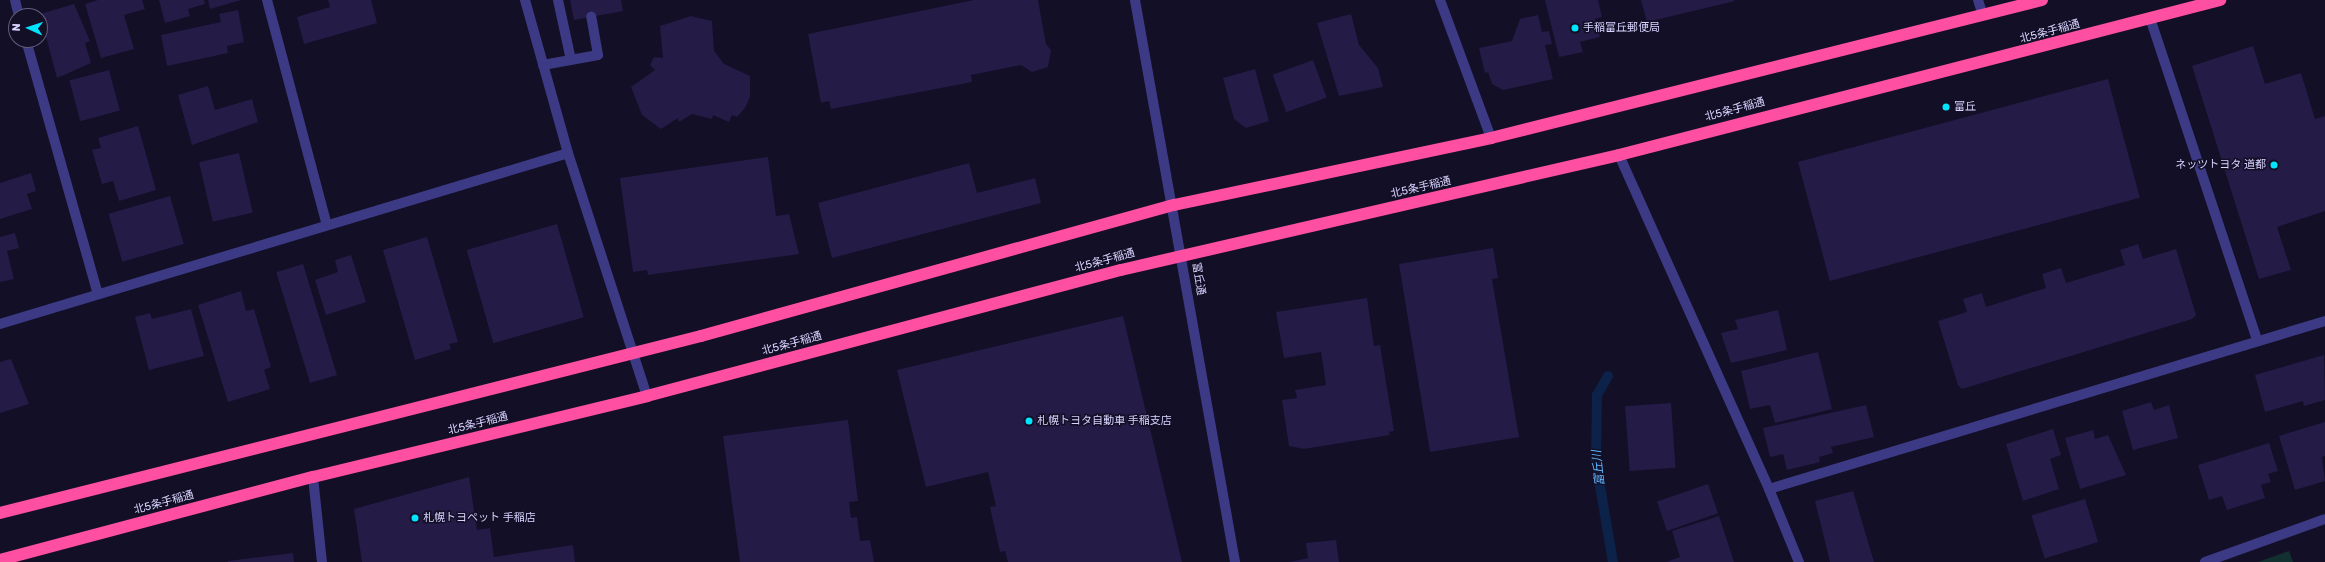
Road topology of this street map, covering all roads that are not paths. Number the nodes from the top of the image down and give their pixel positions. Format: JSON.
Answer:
{"nodes":[{"id":1,"x":267,"y":0,"type":"edge"},
{"id":2,"x":525,"y":0,"type":"edge"},
{"id":3,"x":558,"y":0,"type":"edge"},
{"id":4,"x":1135,"y":0,"type":"edge"},
{"id":5,"x":1440,"y":0,"type":"edge"},
{"id":6,"x":1978,"y":0,"type":"edge"},
{"id":7,"x":2042,"y":0,"type":"edge"},
{"id":8,"x":2220,"y":0,"type":"edge"},
{"id":9,"x":1983,"y":15,"type":"junction"},
{"id":10,"x":591,"y":17,"type":"dead end"},
{"id":11,"x":2150,"y":18,"type":"junction"},
{"id":12,"x":28,"y":48,"type":"edge"},
{"id":13,"x":571,"y":60,"type":"junction"},
{"id":14,"x":543,"y":65,"type":"junction"},
{"id":15,"x":1491,"y":138,"type":"junction"},
{"id":16,"x":568,"y":153,"type":"junction"},
{"id":17,"x":1619,"y":155,"type":"junction"},
{"id":18,"x":1174,"y":205,"type":"junction"},
{"id":19,"x":327,"y":225,"type":"junction"},
{"id":20,"x":1182,"y":255,"type":"junction"},
{"id":21,"x":98,"y":294,"type":"junction"},
{"id":22,"x":2325,"y":321,"type":"edge"},
{"id":23,"x":0,"y":324,"type":"edge"},
{"id":24,"x":2257,"y":340,"type":"junction"},
{"id":25,"x":636,"y":353,"type":"junction"},
{"id":26,"x":647,"y":396,"type":"junction"},
{"id":27,"x":313,"y":478,"type":"junction"},
{"id":28,"x":1770,"y":489,"type":"junction"},
{"id":29,"x":0,"y":513,"type":"edge"},
{"id":30,"x":2325,"y":519,"type":"edge"},
{"id":31,"x":0,"y":560,"type":"edge"},
{"id":32,"x":322,"y":562,"type":"edge"},
{"id":33,"x":1235,"y":562,"type":"edge"},
{"id":34,"x":1799,"y":562,"type":"edge"},
{"id":35,"x":2205,"y":562,"type":"edge"}],
"edges":[{"from":1,"to":19,"type":"street"},
{"from":2,"to":14,"type":"street"},
{"from":3,"to":13,"type":"street"},
{"from":4,"to":18,"type":"street","name":"富丘通"},
{"from":5,"to":15,"type":"street"},
{"from":6,"to":9,"type":"street"},
{"from":7,"to":9,"type":"highway"},
{"from":8,"to":11,"type":"highway","name":"北5条手稲通"},
{"from":9,"to":15,"type":"highway"},
{"from":10,"to":13,"type":"street"},
{"from":11,"to":17,"type":"highway","name":"北5条手稲通"},
{"from":11,"to":24,"type":"street"},
{"from":12,"to":21,"type":"street"},
{"from":13,"to":14,"type":"street"},
{"from":14,"to":16,"type":"street"},
{"from":15,"to":18,"type":"highway"},
{"from":16,"to":19,"type":"street"},
{"from":16,"to":25,"type":"street"},
{"from":17,"to":20,"type":"highway","name":"北5条手稲通"},
{"from":17,"to":28,"type":"street"},
{"from":18,"to":20,"type":"street","name":"富丘通"},
{"from":18,"to":25,"type":"highway"},
{"from":19,"to":21,"type":"street"},
{"from":20,"to":26,"type":"highway","name":"北5条手稲通"},
{"from":20,"to":33,"type":"street","name":"富丘通"},
{"from":21,"to":23,"type":"street"},
{"from":22,"to":24,"type":"street"},
{"from":24,"to":28,"type":"street"},
{"from":25,"to":26,"type":"street"},
{"from":25,"to":29,"type":"highway"},
{"from":26,"to":27,"type":"highway","name":"北5条手稲通"},
{"from":27,"to":31,"type":"highway","name":"北5条手稲通"},
{"from":27,"to":32,"type":"street"},
{"from":28,"to":34,"type":"street"},
{"from":30,"to":35,"type":"street"}]}
